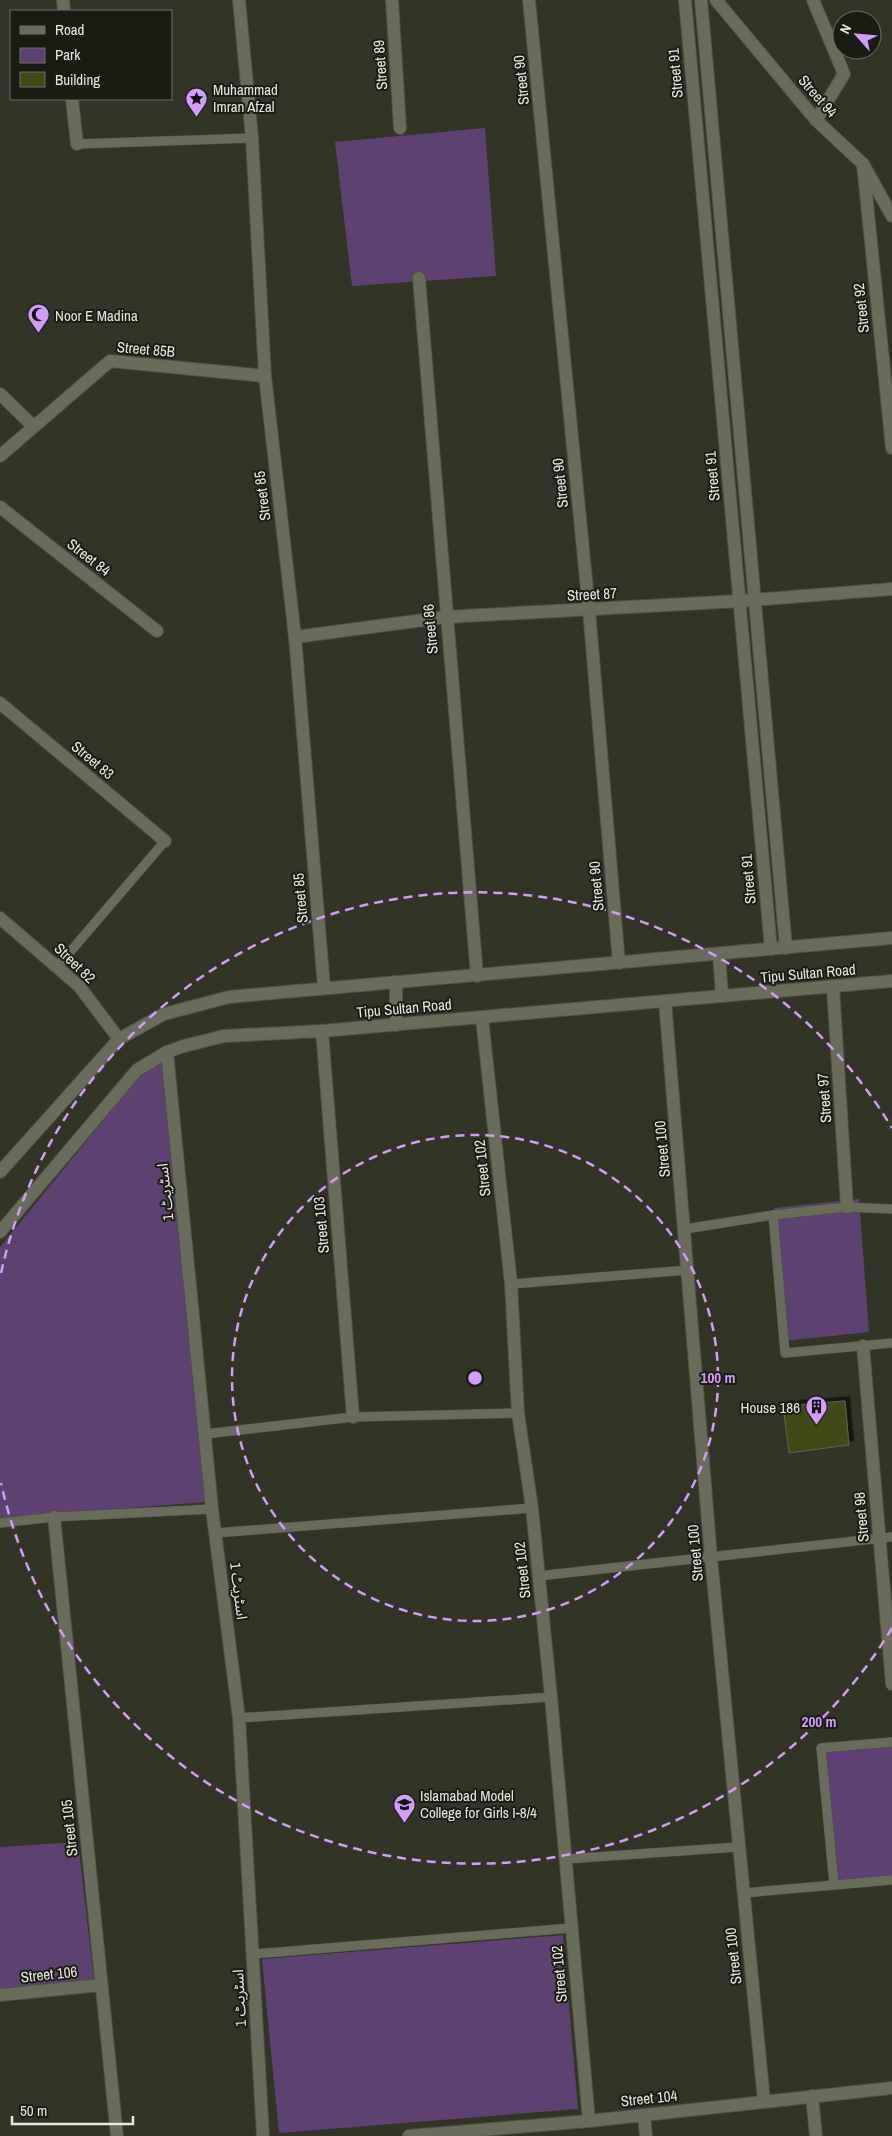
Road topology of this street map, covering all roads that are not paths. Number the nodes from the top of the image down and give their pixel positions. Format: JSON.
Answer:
{"nodes":[{"id":1,"x":239,"y":0,"type":"edge"},
{"id":2,"x":392,"y":0,"type":"edge"},
{"id":3,"x":529,"y":0,"type":"edge"},
{"id":4,"x":685,"y":0,"type":"edge"},
{"id":5,"x":700,"y":0,"type":"edge"},
{"id":6,"x":716,"y":0,"type":"edge"},
{"id":7,"x":813,"y":0,"type":"edge"},
{"id":8,"x":72,"y":100,"type":"edge"},
{"id":9,"x":816,"y":120,"type":"junction"},
{"id":10,"x":400,"y":128,"type":"dead end"},
{"id":11,"x":252,"y":138,"type":"junction"},
{"id":12,"x":76,"y":144,"type":"joint"},
{"id":13,"x":863,"y":164,"type":"junction"},
{"id":14,"x":892,"y":214,"type":"edge"},
{"id":15,"x":419,"y":278,"type":"dead end"},
{"id":16,"x":265,"y":376,"type":"junction"},
{"id":17,"x":0,"y":394,"type":"edge"},
{"id":18,"x":32,"y":426,"type":"junction"},
{"id":19,"x":892,"y":448,"type":"edge"},
{"id":20,"x":0,"y":456,"type":"edge"},
{"id":21,"x":0,"y":507,"type":"edge"},
{"id":22,"x":892,"y":589,"type":"edge"},
{"id":23,"x":754,"y":600,"type":"junction"},
{"id":24,"x":740,"y":602,"type":"junction"},
{"id":25,"x":589,"y":610,"type":"junction"},
{"id":26,"x":446,"y":617,"type":"junction"},
{"id":27,"x":157,"y":631,"type":"dead end"},
{"id":28,"x":295,"y":637,"type":"junction"},
{"id":29,"x":0,"y":703,"type":"edge"},
{"id":30,"x":165,"y":841,"type":"joint"},
{"id":31,"x":0,"y":918,"type":"edge"},
{"id":32,"x":892,"y":938,"type":"edge"},
{"id":33,"x":786,"y":948,"type":"junction"},
{"id":34,"x":771,"y":949,"type":"junction"},
{"id":35,"x":719,"y":954,"type":"junction"},
{"id":36,"x":619,"y":963,"type":"junction"},
{"id":37,"x":58,"y":966,"type":"junction"},
{"id":38,"x":477,"y":976,"type":"junction"},
{"id":39,"x":892,"y":981,"type":"edge"},
{"id":40,"x":396,"y":982,"type":"junction"},
{"id":41,"x":324,"y":987,"type":"junction"},
{"id":42,"x":833,"y":987,"type":"junction"},
{"id":43,"x":722,"y":996,"type":"junction"},
{"id":44,"x":665,"y":1001,"type":"junction"},
{"id":45,"x":482,"y":1018,"type":"junction"},
{"id":46,"x":396,"y":1025,"type":"junction"},
{"id":47,"x":322,"y":1031,"type":"junction"},
{"id":48,"x":119,"y":1038,"type":"junction"},
{"id":49,"x":167,"y":1052,"type":"junction"},
{"id":50,"x":0,"y":1172,"type":"edge"},
{"id":51,"x":847,"y":1207,"type":"junction"},
{"id":52,"x":892,"y":1209,"type":"edge"},
{"id":53,"x":773,"y":1215,"type":"junction"},
{"id":54,"x":685,"y":1229,"type":"junction"},
{"id":55,"x":0,"y":1232,"type":"edge"},
{"id":56,"x":689,"y":1270,"type":"junction"},
{"id":57,"x":511,"y":1284,"type":"junction"},
{"id":58,"x":892,"y":1343,"type":"edge"},
{"id":59,"x":863,"y":1346,"type":"junction"},
{"id":60,"x":518,"y":1413,"type":"junction"},
{"id":61,"x":353,"y":1417,"type":"junction"},
{"id":62,"x":205,"y":1434,"type":"junction"},
{"id":63,"x":532,"y":1508,"type":"junction"},
{"id":64,"x":212,"y":1509,"type":"junction"},
{"id":65,"x":54,"y":1517,"type":"junction"},
{"id":66,"x":0,"y":1523,"type":"edge"},
{"id":67,"x":216,"y":1533,"type":"junction"},
{"id":68,"x":886,"y":1538,"type":"edge"},
{"id":69,"x":711,"y":1558,"type":"junction"},
{"id":70,"x":538,"y":1576,"type":"junction"},
{"id":71,"x":892,"y":1684,"type":"edge"},
{"id":72,"x":551,"y":1697,"type":"junction"},
{"id":73,"x":238,"y":1718,"type":"junction"},
{"id":74,"x":892,"y":1742,"type":"edge"},
{"id":75,"x":738,"y":1847,"type":"junction"},
{"id":76,"x":566,"y":1859,"type":"junction"},
{"id":77,"x":892,"y":1880,"type":"edge"},
{"id":78,"x":834,"y":1884,"type":"junction"},
{"id":79,"x":743,"y":1893,"type":"junction"},
{"id":80,"x":571,"y":1928,"type":"junction"},
{"id":81,"x":253,"y":1954,"type":"junction"},
{"id":82,"x":101,"y":1985,"type":"junction"},
{"id":83,"x":0,"y":1995,"type":"edge"},
{"id":84,"x":892,"y":2088,"type":"edge"},
{"id":85,"x":812,"y":2096,"type":"junction"},
{"id":86,"x":764,"y":2101,"type":"junction"},
{"id":87,"x":644,"y":2115,"type":"junction"},
{"id":88,"x":589,"y":2121,"type":"junction"},
{"id":89,"x":117,"y":2136,"type":"edge"},
{"id":90,"x":263,"y":2136,"type":"edge"},
{"id":91,"x":409,"y":2136,"type":"edge"},
{"id":92,"x":646,"y":2136,"type":"edge"},
{"id":93,"x":816,"y":2136,"type":"edge"}],
"edges":[{"from":1,"to":11,"type":"street","name":"Street 85"},
{"from":2,"to":10,"type":"street","name":"Street 89"},
{"from":3,"to":25,"type":"street","name":"Street 90"},
{"from":4,"to":24,"type":"street","name":"Street 91"},
{"from":5,"to":23,"type":"street"},
{"from":6,"to":9,"type":"street","name":"Street 94"},
{"from":7,"to":9,"type":"street"},
{"from":8,"to":12,"type":"street"},
{"from":9,"to":13,"type":"street","name":"Street 94"},
{"from":11,"to":12,"type":"lane"},
{"from":11,"to":16,"type":"street","name":"Street 85"},
{"from":13,"to":14,"type":"street","name":"Street 94"},
{"from":13,"to":19,"type":"street","name":"Street 92"},
{"from":15,"to":26,"type":"street","name":"Street 86"},
{"from":16,"to":18,"type":"street","name":"Street 85B"},
{"from":16,"to":28,"type":"street","name":"Street 85"},
{"from":17,"to":18,"type":"street"},
{"from":18,"to":20,"type":"street","name":"Street 85B"},
{"from":21,"to":27,"type":"street","name":"Street 84"},
{"from":22,"to":23,"type":"street","name":"Street 87"},
{"from":23,"to":24,"type":"street","name":"Street 87"},
{"from":23,"to":33,"type":"street"},
{"from":24,"to":25,"type":"street","name":"Street 87"},
{"from":24,"to":34,"type":"street","name":"Street 91"},
{"from":25,"to":26,"type":"street","name":"Street 87"},
{"from":25,"to":36,"type":"street","name":"Street 90"},
{"from":26,"to":28,"type":"street","name":"Street 87"},
{"from":26,"to":38,"type":"street","name":"Street 86"},
{"from":28,"to":41,"type":"street","name":"Street 85"},
{"from":29,"to":30,"type":"street","name":"Street 83"},
{"from":30,"to":37,"type":"lane"},
{"from":31,"to":37,"type":"street","name":"Street 82"},
{"from":32,"to":33,"type":"street","name":"Tipu Sultan Road"},
{"from":33,"to":34,"type":"street","name":"Tipu Sultan Road"},
{"from":34,"to":35,"type":"street","name":"Tipu Sultan Road"},
{"from":35,"to":36,"type":"street","name":"Tipu Sultan Road"},
{"from":35,"to":43,"type":"street"},
{"from":36,"to":38,"type":"street","name":"Tipu Sultan Road"},
{"from":37,"to":48,"type":"street","name":"Street 82"},
{"from":38,"to":40,"type":"street","name":"Tipu Sultan Road"},
{"from":39,"to":42,"type":"street","name":"Tipu Sultan Road"},
{"from":40,"to":41,"type":"street","name":"Tipu Sultan Road"},
{"from":40,"to":46,"type":"street"},
{"from":41,"to":48,"type":"street","name":"Tipu Sultan Road"},
{"from":42,"to":43,"type":"street","name":"Tipu Sultan Road"},
{"from":42,"to":51,"type":"street","name":"Street 97"},
{"from":43,"to":44,"type":"street","name":"Tipu Sultan Road"},
{"from":44,"to":45,"type":"street","name":"Tipu Sultan Road"},
{"from":44,"to":54,"type":"street","name":"Street 100"},
{"from":45,"to":46,"type":"street","name":"Tipu Sultan Road"},
{"from":45,"to":57,"type":"street","name":"Street 102"},
{"from":46,"to":47,"type":"street","name":"Tipu Sultan Road"},
{"from":47,"to":49,"type":"street","name":"Tipu Sultan Road"},
{"from":47,"to":61,"type":"street","name":"Street 103"},
{"from":48,"to":50,"type":"street","name":"Tipu Sultan Road"},
{"from":49,"to":55,"type":"street","name":"Tipu Sultan Road"},
{"from":49,"to":62,"type":"street","name":"اسٹریٹ 1"},
{"from":51,"to":52,"type":"lane"},
{"from":51,"to":53,"type":"lane"},
{"from":53,"to":54,"type":"lane"},
{"from":53,"to":59,"type":"lane"},
{"from":54,"to":56,"type":"street","name":"Street 100"},
{"from":56,"to":57,"type":"lane"},
{"from":56,"to":69,"type":"street","name":"Street 100"},
{"from":57,"to":60,"type":"street","name":"Street 102"},
{"from":58,"to":59,"type":"lane"},
{"from":59,"to":68,"type":"street","name":"Street 98"},
{"from":60,"to":61,"type":"lane"},
{"from":60,"to":63,"type":"street","name":"Street 102"},
{"from":61,"to":62,"type":"lane"},
{"from":62,"to":64,"type":"street","name":"اسٹریٹ 1"},
{"from":63,"to":67,"type":"lane"},
{"from":63,"to":70,"type":"street","name":"Street 102"},
{"from":64,"to":65,"type":"lane"},
{"from":64,"to":67,"type":"street","name":"اسٹریٹ 1"},
{"from":65,"to":66,"type":"lane"},
{"from":65,"to":82,"type":"street","name":"Street 105"},
{"from":67,"to":73,"type":"street","name":"اسٹریٹ 1"},
{"from":68,"to":69,"type":"lane"},
{"from":68,"to":71,"type":"street","name":"Street 98"},
{"from":69,"to":70,"type":"lane"},
{"from":69,"to":75,"type":"street","name":"Street 100"},
{"from":70,"to":72,"type":"street","name":"Street 102"},
{"from":72,"to":73,"type":"lane"},
{"from":72,"to":76,"type":"street","name":"Street 102"},
{"from":73,"to":81,"type":"street","name":"اسٹریٹ 1"},
{"from":74,"to":78,"type":"lane"},
{"from":75,"to":76,"type":"lane"},
{"from":75,"to":79,"type":"street","name":"Street 100"},
{"from":76,"to":80,"type":"street","name":"Street 102"},
{"from":77,"to":78,"type":"lane"},
{"from":78,"to":79,"type":"lane"},
{"from":79,"to":86,"type":"street","name":"Street 100"},
{"from":80,"to":81,"type":"lane"},
{"from":80,"to":88,"type":"street","name":"Street 102"},
{"from":81,"to":90,"type":"street","name":"اسٹریٹ 1"},
{"from":82,"to":83,"type":"street","name":"Street 106"},
{"from":82,"to":89,"type":"street","name":"Street 105"},
{"from":84,"to":85,"type":"street","name":"Street 104"},
{"from":85,"to":86,"type":"street","name":"Street 104"},
{"from":85,"to":93,"type":"street"},
{"from":86,"to":87,"type":"street","name":"Street 104"},
{"from":87,"to":88,"type":"street","name":"Street 104"},
{"from":87,"to":92,"type":"street"},
{"from":88,"to":91,"type":"street","name":"Street 104"}]}
